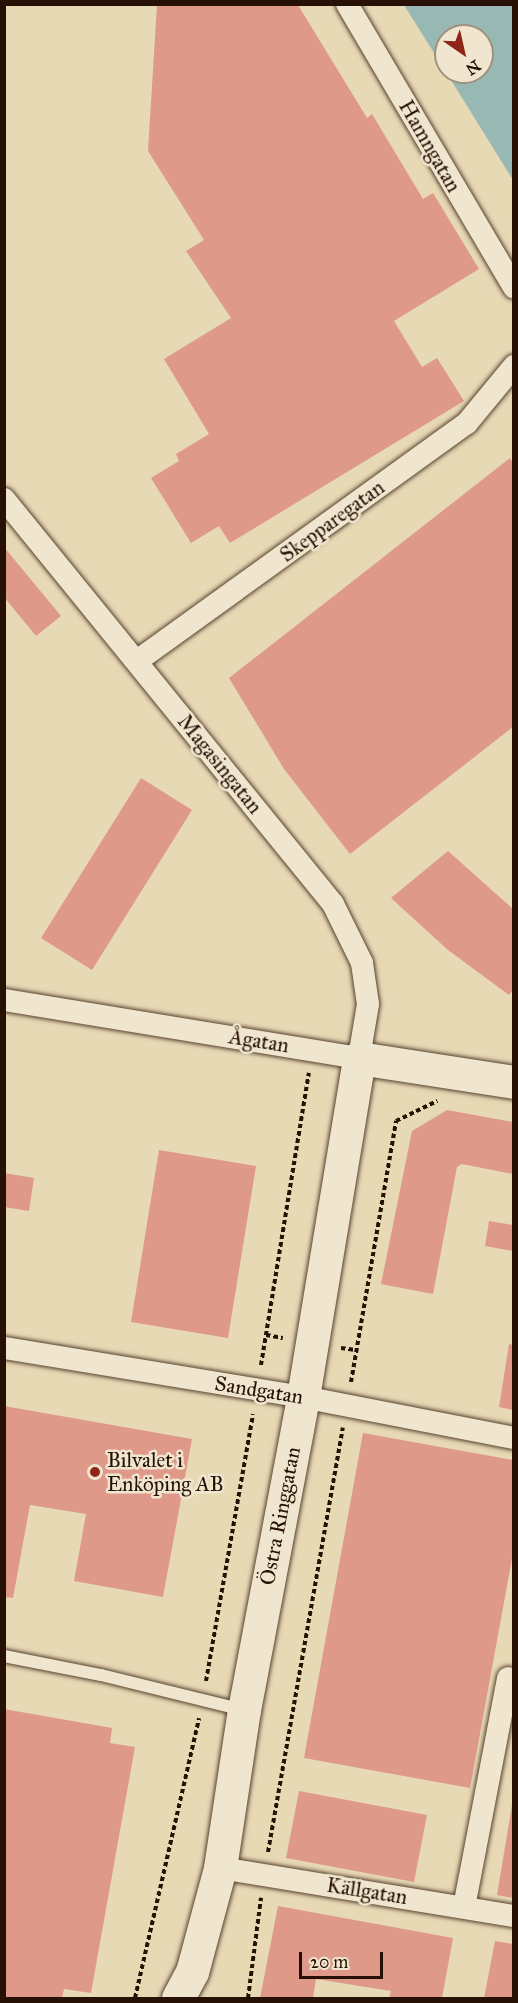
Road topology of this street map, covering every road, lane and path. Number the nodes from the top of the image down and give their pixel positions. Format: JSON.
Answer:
{"nodes":[{"id":1,"x":347,"y":4,"type":"edge"},
{"id":2,"x":513,"y":288,"type":"edge"},
{"id":3,"x":509,"y":382,"type":"edge"},
{"id":4,"x":4,"y":499,"type":"edge"},
{"id":5,"x":137,"y":661,"type":"junction"},
{"id":6,"x":4,"y":1000,"type":"edge"},
{"id":7,"x":313,"y":1050,"type":"junction"},
{"id":8,"x":359,"y":1058,"type":"junction"},
{"id":9,"x":513,"y":1083,"type":"edge"},
{"id":10,"x":439,"y":1100,"type":"dead end"},
{"id":11,"x":4,"y":1348,"type":"edge"},
{"id":12,"x":257,"y":1390,"type":"junction"},
{"id":13,"x":303,"y":1397,"type":"junction"},
{"id":14,"x":347,"y":1406,"type":"junction"},
{"id":15,"x":513,"y":1438,"type":"edge"},
{"id":16,"x":4,"y":1656,"type":"edge"},
{"id":17,"x":508,"y":1678,"type":"dead end"},
{"id":18,"x":203,"y":1701,"type":"junction"},
{"id":19,"x":244,"y":1710,"type":"junction"},
{"id":20,"x":220,"y":1868,"type":"junction"},
{"id":21,"x":264,"y":1875,"type":"junction"},
{"id":22,"x":464,"y":1907,"type":"junction"},
{"id":23,"x":513,"y":1916,"type":"edge"},
{"id":24,"x":188,"y":1990,"type":"edge"},
{"id":25,"x":135,"y":1998,"type":"edge"},
{"id":26,"x":248,"y":1998,"type":"edge"}],
"edges":[{"from":1,"to":2,"type":"street","name":"Hamngatan"},
{"from":3,"to":5,"type":"street","name":"Skepparegatan"},
{"from":4,"to":5,"type":"street","name":"Magasingatan"},
{"from":5,"to":8,"type":"street","name":"Magasingatan"},
{"from":6,"to":7,"type":"street","name":"Ågatan"},
{"from":7,"to":8,"type":"street","name":"Ågatan"},
{"from":7,"to":12,"type":"path"},
{"from":8,"to":9,"type":"street","name":"Ågatan"},
{"from":8,"to":13,"type":"street","name":"Östra Ringgatan"},
{"from":10,"to":14,"type":"path"},
{"from":11,"to":12,"type":"street","name":"Sandgatan"},
{"from":12,"to":13,"type":"street","name":"Sandgatan"},
{"from":12,"to":18,"type":"path"},
{"from":13,"to":14,"type":"street","name":"Sandgatan"},
{"from":13,"to":19,"type":"street","name":"Östra Ringgatan"},
{"from":14,"to":15,"type":"street","name":"Sandgatan"},
{"from":14,"to":21,"type":"path"},
{"from":16,"to":18,"type":"lane"},
{"from":17,"to":22,"type":"street"},
{"from":18,"to":19,"type":"lane"},
{"from":18,"to":25,"type":"path"},
{"from":19,"to":20,"type":"street","name":"Östra Ringgatan"},
{"from":20,"to":21,"type":"street","name":"Källgatan"},
{"from":20,"to":24,"type":"street","name":"Östra Ringgatan"},
{"from":21,"to":22,"type":"street","name":"Källgatan"},
{"from":21,"to":26,"type":"path"},
{"from":22,"to":23,"type":"street","name":"Källgatan"}]}
